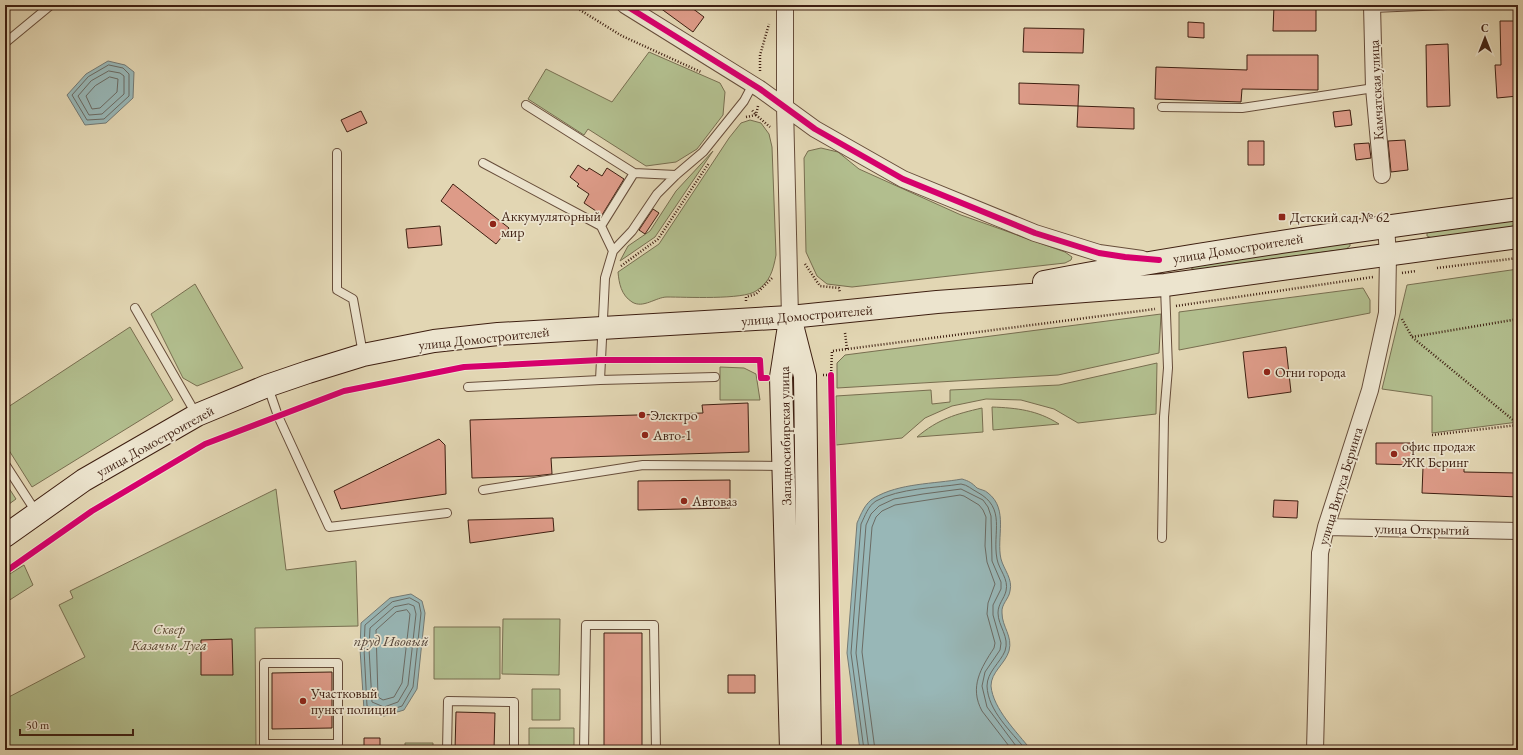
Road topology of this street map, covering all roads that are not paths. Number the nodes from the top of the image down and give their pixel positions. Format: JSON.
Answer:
{"nodes":[{"id":1,"x":51,"y":5,"type":"edge"},
{"id":2,"x":625,"y":5,"type":"edge"},
{"id":3,"x":786,"y":5,"type":"edge"},
{"id":4,"x":1447,"y":5,"type":"edge"},
{"id":5,"x":1372,"y":6,"type":"edge"},
{"id":6,"x":5,"y":43,"type":"edge"},
{"id":7,"x":753,"y":84,"type":"junction"},
{"id":8,"x":1374,"y":88,"type":"junction"},
{"id":9,"x":526,"y":105,"type":"dead end"},
{"id":10,"x":785,"y":107,"type":"junction"},
{"id":11,"x":1162,"y":107,"type":"dead end"},
{"id":12,"x":337,"y":153,"type":"dead end"},
{"id":13,"x":483,"y":163,"type":"dead end"},
{"id":14,"x":634,"y":173,"type":"junction"},
{"id":15,"x":676,"y":175,"type":"junction"},
{"id":16,"x":1382,"y":175,"type":"dead end"},
{"id":17,"x":1518,"y":208,"type":"edge"},
{"id":18,"x":601,"y":226,"type":"junction"},
{"id":19,"x":1386,"y":226,"type":"junction"},
{"id":20,"x":1518,"y":237,"type":"edge"},
{"id":21,"x":613,"y":251,"type":"junction"},
{"id":22,"x":1388,"y":255,"type":"junction"},
{"id":23,"x":1159,"y":260,"type":"junction"},
{"id":24,"x":1165,"y":284,"type":"junction"},
{"id":25,"x":937,"y":302,"type":"junction"},
{"id":26,"x":135,"y":308,"type":"dead end"},
{"id":27,"x":790,"y":317,"type":"junction"},
{"id":28,"x":602,"y":328,"type":"junction"},
{"id":29,"x":363,"y":355,"type":"junction"},
{"id":30,"x":715,"y":377,"type":"dead end"},
{"id":31,"x":600,"y":380,"type":"junction"},
{"id":32,"x":268,"y":386,"type":"junction"},
{"id":33,"x":468,"y":387,"type":"dead end"},
{"id":34,"x":197,"y":415,"type":"junction"},
{"id":35,"x":5,"y":464,"type":"edge"},
{"id":36,"x":784,"y":466,"type":"junction"},
{"id":37,"x":483,"y":490,"type":"dead end"},
{"id":38,"x":37,"y":513,"type":"junction"},
{"id":39,"x":447,"y":513,"type":"dead end"},
{"id":40,"x":1326,"y":527,"type":"junction"},
{"id":41,"x":1518,"y":531,"type":"edge"},
{"id":42,"x":5,"y":536,"type":"edge"},
{"id":43,"x":1162,"y":538,"type":"dead end"},
{"id":44,"x":300,"y":747,"type":"edge"},
{"id":45,"x":447,"y":750,"type":"edge"},
{"id":46,"x":514,"y":750,"type":"edge"},
{"id":47,"x":584,"y":750,"type":"edge"},
{"id":48,"x":656,"y":750,"type":"edge"},
{"id":49,"x":791,"y":750,"type":"edge"},
{"id":50,"x":810,"y":750,"type":"edge"},
{"id":51,"x":1315,"y":750,"type":"edge"}],
"edges":[{"from":1,"to":6,"type":"lane"},
{"from":2,"to":7,"type":"street"},
{"from":3,"to":10,"type":"street"},
{"from":4,"to":5,"type":"lane"},
{"from":5,"to":8,"type":"street","name":"Камчатская улица"},
{"from":7,"to":10,"type":"street"},
{"from":7,"to":15,"type":"lane"},
{"from":8,"to":11,"type":"lane"},
{"from":8,"to":16,"type":"street","name":"Камчатская улица"},
{"from":9,"to":14,"type":"lane"},
{"from":10,"to":23,"type":"street"},
{"from":10,"to":27,"type":"street"},
{"from":12,"to":29,"type":"lane"},
{"from":13,"to":18,"type":"lane"},
{"from":14,"to":15,"type":"lane"},
{"from":14,"to":18,"type":"lane"},
{"from":15,"to":21,"type":"lane"},
{"from":17,"to":19,"type":"main road","name":"улица Домостроителей"},
{"from":18,"to":21,"type":"lane"},
{"from":19,"to":22,"type":"street","name":"улица Витуса Беринга"},
{"from":19,"to":23,"type":"main road","name":"улица Домостроителей"},
{"from":20,"to":22,"type":"main road","name":"улица Домостроителей"},
{"from":21,"to":28,"type":"lane"},
{"from":22,"to":24,"type":"main road","name":"улица Домостроителей"},
{"from":22,"to":40,"type":"street","name":"улица Витуса Беринга"},
{"from":23,"to":25,"type":"main road","name":"улица Домостроителей"},
{"from":24,"to":25,"type":"main road","name":"улица Домостроителей"},
{"from":24,"to":43,"type":"lane"},
{"from":25,"to":27,"type":"main road","name":"улица Домостроителей"},
{"from":26,"to":34,"type":"lane"},
{"from":27,"to":28,"type":"main road","name":"улица Домостроителей"},
{"from":27,"to":36,"type":"main road","name":"Западносибирская улица"},
{"from":27,"to":50,"type":"main road","name":"Западносибирская улица"},
{"from":28,"to":29,"type":"main road","name":"улица Домостроителей"},
{"from":28,"to":31,"type":"lane"},
{"from":29,"to":32,"type":"main road","name":"улица Домостроителей"},
{"from":30,"to":31,"type":"lane"},
{"from":31,"to":33,"type":"lane"},
{"from":32,"to":34,"type":"main road","name":"улица Домостроителей"},
{"from":32,"to":39,"type":"lane"},
{"from":34,"to":38,"type":"main road","name":"улица Домостроителей"},
{"from":35,"to":38,"type":"lane"},
{"from":36,"to":37,"type":"lane"},
{"from":36,"to":49,"type":"main road","name":"Западносибирская улица"},
{"from":38,"to":42,"type":"main road","name":"улица Домостроителей"},
{"from":40,"to":41,"type":"street","name":"улица Открытий"},
{"from":40,"to":51,"type":"street","name":"улица Витуса Беринга"},
{"from":44,"to":44,"type":"lane"},
{"from":45,"to":46,"type":"lane"},
{"from":47,"to":48,"type":"lane"}]}
